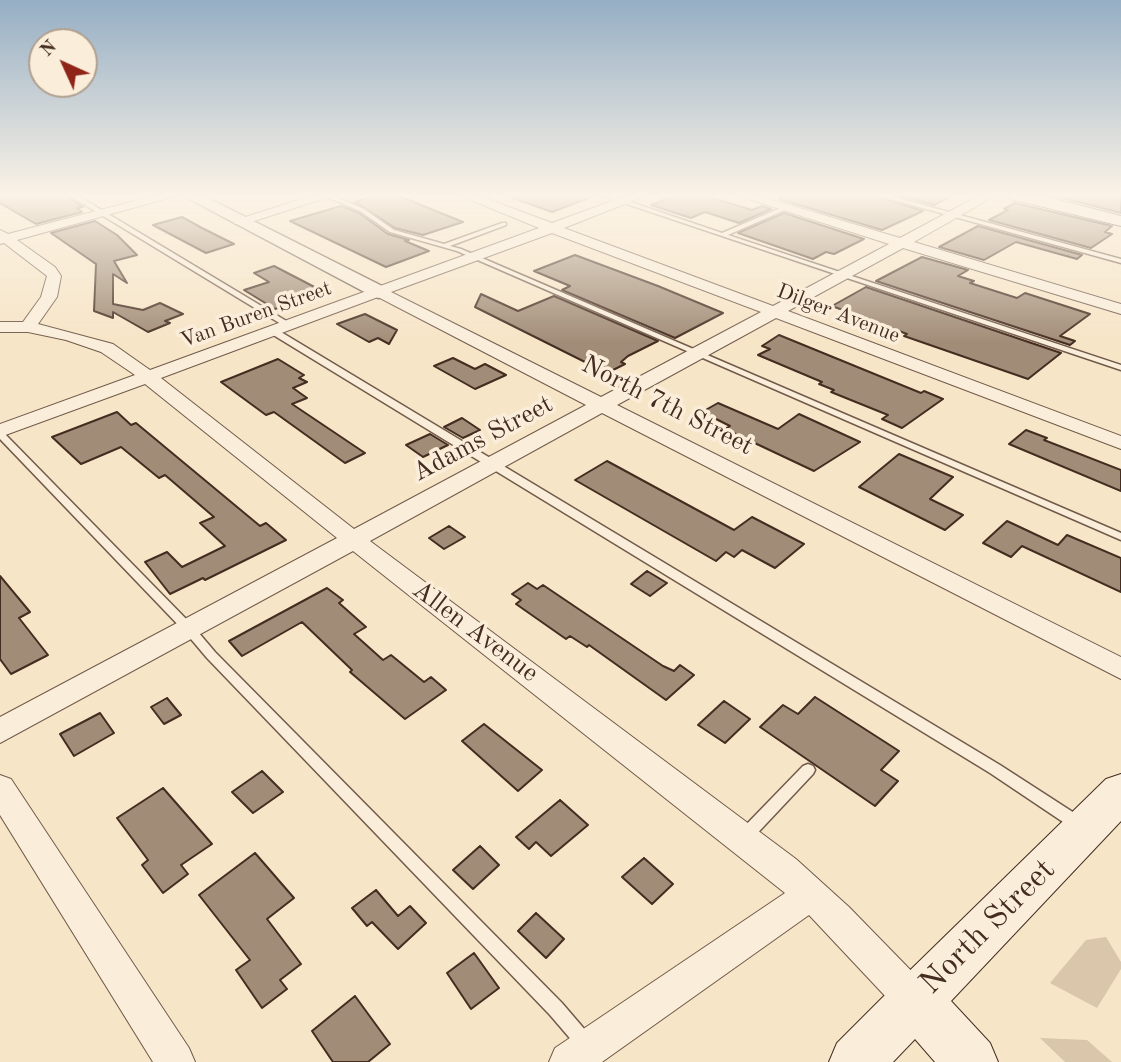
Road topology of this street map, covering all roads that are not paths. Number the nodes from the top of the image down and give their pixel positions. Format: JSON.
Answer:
{"nodes":[{"id":1,"x":12,"y":244,"type":"edge"},
{"id":2,"x":152,"y":244,"type":"edge"},
{"id":3,"x":284,"y":244,"type":"edge"},
{"id":4,"x":440,"y":244,"type":"edge"},
{"id":5,"x":450,"y":244,"type":"edge"},
{"id":6,"x":511,"y":244,"type":"edge"},
{"id":7,"x":593,"y":244,"type":"edge"},
{"id":8,"x":747,"y":244,"type":"edge"},
{"id":9,"x":902,"y":244,"type":"edge"},
{"id":10,"x":905,"y":244,"type":"edge"},
{"id":11,"x":1057,"y":244,"type":"edge"},
{"id":12,"x":446,"y":245,"type":"junction"},
{"id":13,"x":475,"y":257,"type":"junction"},
{"id":14,"x":1121,"y":261,"type":"edge"},
{"id":15,"x":843,"y":276,"type":"junction"},
{"id":16,"x":379,"y":292,"type":"junction"},
{"id":17,"x":1121,"y":309,"type":"edge"},
{"id":18,"x":775,"y":312,"type":"junction"},
{"id":19,"x":289,"y":324,"type":"junction"},
{"id":20,"x":0,"y":327,"type":"edge"},
{"id":21,"x":28,"y":327,"type":"junction"},
{"id":22,"x":273,"y":331,"type":"junction"},
{"id":23,"x":697,"y":355,"type":"junction"},
{"id":24,"x":1121,"y":368,"type":"edge"},
{"id":25,"x":147,"y":377,"type":"junction"},
{"id":26,"x":604,"y":406,"type":"junction"},
{"id":27,"x":1121,"y":421,"type":"edge"},
{"id":28,"x":0,"y":432,"type":"edge"},
{"id":29,"x":1113,"y":440,"type":"edge"},
{"id":30,"x":493,"y":465,"type":"junction"},
{"id":31,"x":1121,"y":537,"type":"edge"},
{"id":32,"x":354,"y":540,"type":"junction"},
{"id":33,"x":189,"y":629,"type":"junction"},
{"id":34,"x":1121,"y":669,"type":"edge"},
{"id":35,"x":0,"y":731,"type":"edge"},
{"id":36,"x":808,"y":770,"type":"dead end"},
{"id":37,"x":0,"y":788,"type":"edge"},
{"id":38,"x":1121,"y":792,"type":"edge"},
{"id":39,"x":1085,"y":828,"type":"junction"},
{"id":40,"x":743,"y":838,"type":"junction"},
{"id":41,"x":810,"y":893,"type":"junction"},
{"id":42,"x":915,"y":1001,"type":"junction"},
{"id":43,"x":579,"y":1056,"type":"edge"},
{"id":44,"x":175,"y":1062,"type":"edge"},
{"id":45,"x":856,"y":1062,"type":"edge"},
{"id":46,"x":971,"y":1062,"type":"edge"}],
"edges":[{"from":1,"to":21,"type":"street"},
{"from":2,"to":19,"type":"lane"},
{"from":3,"to":16,"type":"street","name":"North 7th Street"},
{"from":4,"to":12,"type":"lane"},
{"from":5,"to":12,"type":"lane"},
{"from":6,"to":13,"type":"street","name":"Van Buren Street"},
{"from":7,"to":18,"type":"street","name":"Dilger Avenue"},
{"from":8,"to":15,"type":"lane"},
{"from":9,"to":15,"type":"street","name":"Adams Street"},
{"from":10,"to":17,"type":"street"},
{"from":11,"to":14,"type":"lane"},
{"from":12,"to":13,"type":"lane"},
{"from":13,"to":16,"type":"street","name":"Van Buren Street"},
{"from":13,"to":23,"type":"lane"},
{"from":15,"to":18,"type":"street","name":"Adams Street"},
{"from":15,"to":24,"type":"lane"},
{"from":16,"to":19,"type":"street","name":"Van Buren Street"},
{"from":16,"to":26,"type":"street","name":"North 7th Street"},
{"from":18,"to":23,"type":"street","name":"Adams Street"},
{"from":18,"to":29,"type":"street","name":"Dilger Avenue"},
{"from":19,"to":22,"type":"street","name":"Van Buren Street"},
{"from":20,"to":21,"type":"street","name":"Allen Avenue"},
{"from":21,"to":25,"type":"street","name":"Allen Avenue"},
{"from":22,"to":25,"type":"street","name":"Van Buren Street"},
{"from":22,"to":30,"type":"lane"},
{"from":23,"to":26,"type":"street","name":"Adams Street"},
{"from":23,"to":31,"type":"lane"},
{"from":25,"to":28,"type":"street","name":"Van Buren Street"},
{"from":25,"to":32,"type":"street","name":"Allen Avenue"},
{"from":26,"to":30,"type":"street","name":"Adams Street"},
{"from":26,"to":34,"type":"street","name":"North 7th Street"},
{"from":27,"to":29,"type":"street"},
{"from":28,"to":33,"type":"lane"},
{"from":30,"to":32,"type":"street","name":"Adams Street"},
{"from":30,"to":39,"type":"lane"},
{"from":32,"to":33,"type":"street","name":"Adams Street"},
{"from":32,"to":40,"type":"street","name":"Allen Avenue"},
{"from":33,"to":35,"type":"street","name":"Adams Street"},
{"from":33,"to":43,"type":"lane"},
{"from":36,"to":40,"type":"lane"},
{"from":37,"to":44,"type":"street"},
{"from":38,"to":39,"type":"main road","name":"North Street"},
{"from":39,"to":42,"type":"main road","name":"North Street"},
{"from":40,"to":41,"type":"street","name":"Allen Avenue"},
{"from":41,"to":42,"type":"street","name":"Allen Avenue"},
{"from":41,"to":43,"type":"street"},
{"from":42,"to":45,"type":"main road","name":"North Street"},
{"from":42,"to":46,"type":"main road"}]}
